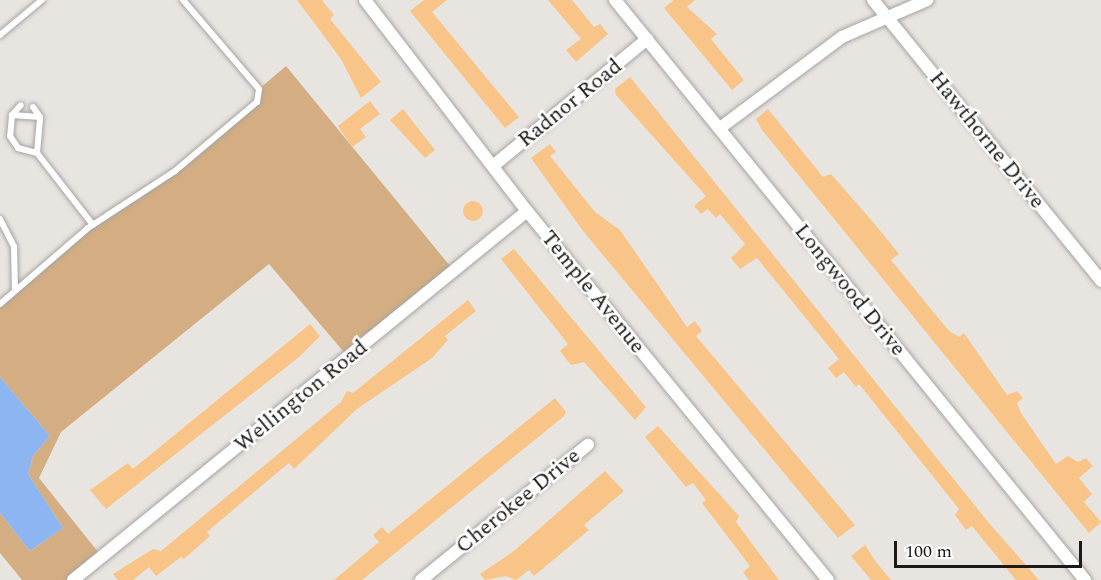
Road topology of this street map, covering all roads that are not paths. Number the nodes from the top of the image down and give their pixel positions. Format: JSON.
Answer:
{"nodes":[{"id":1,"x":42,"y":0,"type":"edge"},
{"id":2,"x":183,"y":0,"type":"edge"},
{"id":3,"x":365,"y":0,"type":"edge"},
{"id":4,"x":615,"y":0,"type":"edge"},
{"id":5,"x":873,"y":0,"type":"edge"},
{"id":6,"x":927,"y":0,"type":"edge"},
{"id":7,"x":886,"y":16,"type":"junction"},
{"id":8,"x":0,"y":35,"type":"edge"},
{"id":9,"x":647,"y":39,"type":"junction"},
{"id":10,"x":21,"y":105,"type":"dead end"},
{"id":11,"x":33,"y":107,"type":"dead end"},
{"id":12,"x":12,"y":115,"type":"junction"},
{"id":13,"x":40,"y":117,"type":"junction"},
{"id":14,"x":720,"y":128,"type":"junction"},
{"id":15,"x":37,"y":153,"type":"junction"},
{"id":16,"x":493,"y":166,"type":"junction"},
{"id":17,"x":527,"y":210,"type":"junction"},
{"id":18,"x":0,"y":219,"type":"edge"},
{"id":19,"x":93,"y":225,"type":"junction"},
{"id":20,"x":1101,"y":281,"type":"edge"},
{"id":21,"x":15,"y":290,"type":"junction"},
{"id":22,"x":0,"y":304,"type":"edge"},
{"id":23,"x":588,"y":445,"type":"dead end"},
{"id":24,"x":73,"y":580,"type":"edge"},
{"id":25,"x":421,"y":580,"type":"edge"},
{"id":26,"x":828,"y":580,"type":"edge"},
{"id":27,"x":1085,"y":580,"type":"edge"}],
"edges":[{"from":1,"to":8,"type":"lane"},
{"from":2,"to":19,"type":"lane"},
{"from":3,"to":16,"type":"street","name":"Temple Avenue"},
{"from":4,"to":9,"type":"street","name":"Longwood Drive"},
{"from":5,"to":7,"type":"street","name":"Hawthorne Drive"},
{"from":6,"to":7,"type":"street"},
{"from":7,"to":14,"type":"street"},
{"from":7,"to":20,"type":"street","name":"Hawthorne Drive"},
{"from":9,"to":14,"type":"street","name":"Longwood Drive"},
{"from":9,"to":16,"type":"street","name":"Radnor Road"},
{"from":10,"to":12,"type":"lane"},
{"from":11,"to":13,"type":"lane"},
{"from":12,"to":13,"type":"lane"},
{"from":12,"to":15,"type":"lane"},
{"from":13,"to":15,"type":"lane"},
{"from":14,"to":27,"type":"street","name":"Longwood Drive"},
{"from":15,"to":19,"type":"lane"},
{"from":16,"to":17,"type":"street","name":"Temple Avenue"},
{"from":17,"to":24,"type":"street","name":"Wellington Road"},
{"from":17,"to":26,"type":"street","name":"Temple Avenue"},
{"from":18,"to":21,"type":"lane"},
{"from":19,"to":21,"type":"lane"},
{"from":21,"to":22,"type":"lane"},
{"from":23,"to":25,"type":"street","name":"Cherokee Drive"}]}
